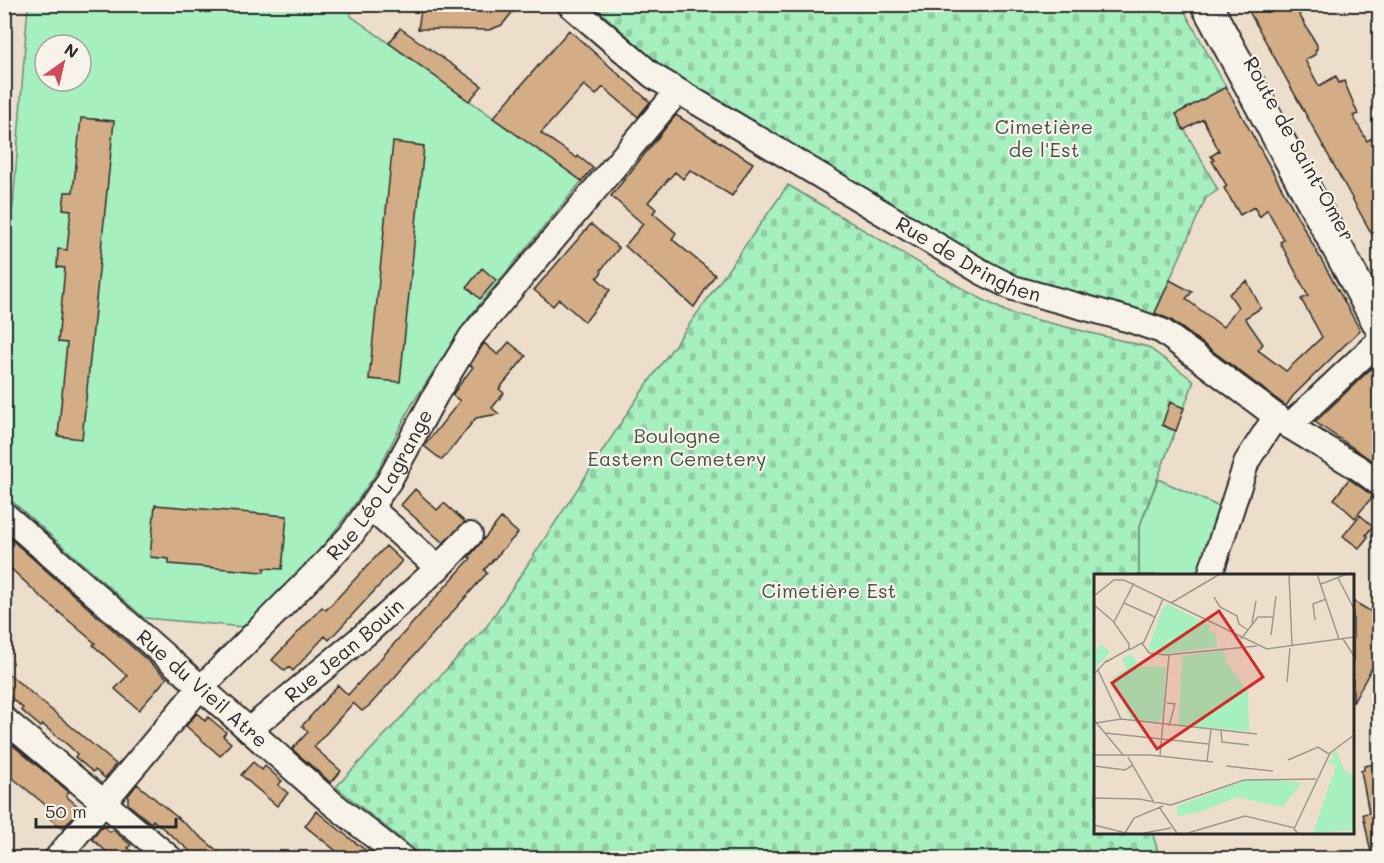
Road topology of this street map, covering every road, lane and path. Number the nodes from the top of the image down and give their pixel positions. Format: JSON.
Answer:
{"nodes":[{"id":1,"x":569,"y":4,"type":"edge"},
{"id":2,"x":1206,"y":4,"type":"edge"},
{"id":3,"x":1219,"y":4,"type":"edge"},
{"id":4,"x":678,"y":91,"type":"junction"},
{"id":5,"x":1380,"y":294,"type":"edge"},
{"id":6,"x":1380,"y":327,"type":"edge"},
{"id":7,"x":1380,"y":340,"type":"edge"},
{"id":8,"x":1283,"y":421,"type":"junction"},
{"id":9,"x":1380,"y":484,"type":"edge"},
{"id":10,"x":371,"y":508,"type":"junction"},
{"id":11,"x":4,"y":514,"type":"edge"},
{"id":12,"x":470,"y":536,"type":"dead end"},
{"id":13,"x":438,"y":568,"type":"junction"},
{"id":14,"x":1210,"y":574,"type":"edge"},
{"id":15,"x":201,"y":687,"type":"junction"},
{"id":16,"x":4,"y":718,"type":"edge"},
{"id":17,"x":249,"y":730,"type":"junction"},
{"id":18,"x":103,"y":802,"type":"junction"},
{"id":19,"x":57,"y":858,"type":"edge"},
{"id":20,"x":170,"y":858,"type":"edge"},
{"id":21,"x":402,"y":858,"type":"edge"}],
"edges":[{"from":1,"to":4,"type":"street","name":"Rue de Dringhen"},
{"from":2,"to":6,"type":"main road"},
{"from":3,"to":5,"type":"main road","name":"Route de Saint-Omer"},
{"from":4,"to":8,"type":"street","name":"Rue de Dringhen"},
{"from":4,"to":10,"type":"street","name":"Rue Léo Lagrange"},
{"from":7,"to":8,"type":"street"},
{"from":8,"to":9,"type":"street","name":"Rue de Dringhen"},
{"from":8,"to":14,"type":"street"},
{"from":10,"to":13,"type":"street"},
{"from":10,"to":15,"type":"street","name":"Rue Léo Lagrange"},
{"from":11,"to":15,"type":"street","name":"Rue du Vieil Atre"},
{"from":12,"to":13,"type":"street","name":"Rue Jean Bouin"},
{"from":13,"to":17,"type":"street","name":"Rue Jean Bouin"},
{"from":15,"to":17,"type":"street","name":"Rue du Vieil Atre"},
{"from":15,"to":18,"type":"street","name":"Rue Léo Lagrange"},
{"from":16,"to":18,"type":"street"},
{"from":17,"to":21,"type":"street","name":"Rue du Vieil Atre"},
{"from":18,"to":19,"type":"street","name":"Rue Léo Lagrange"},
{"from":18,"to":20,"type":"street"}]}
